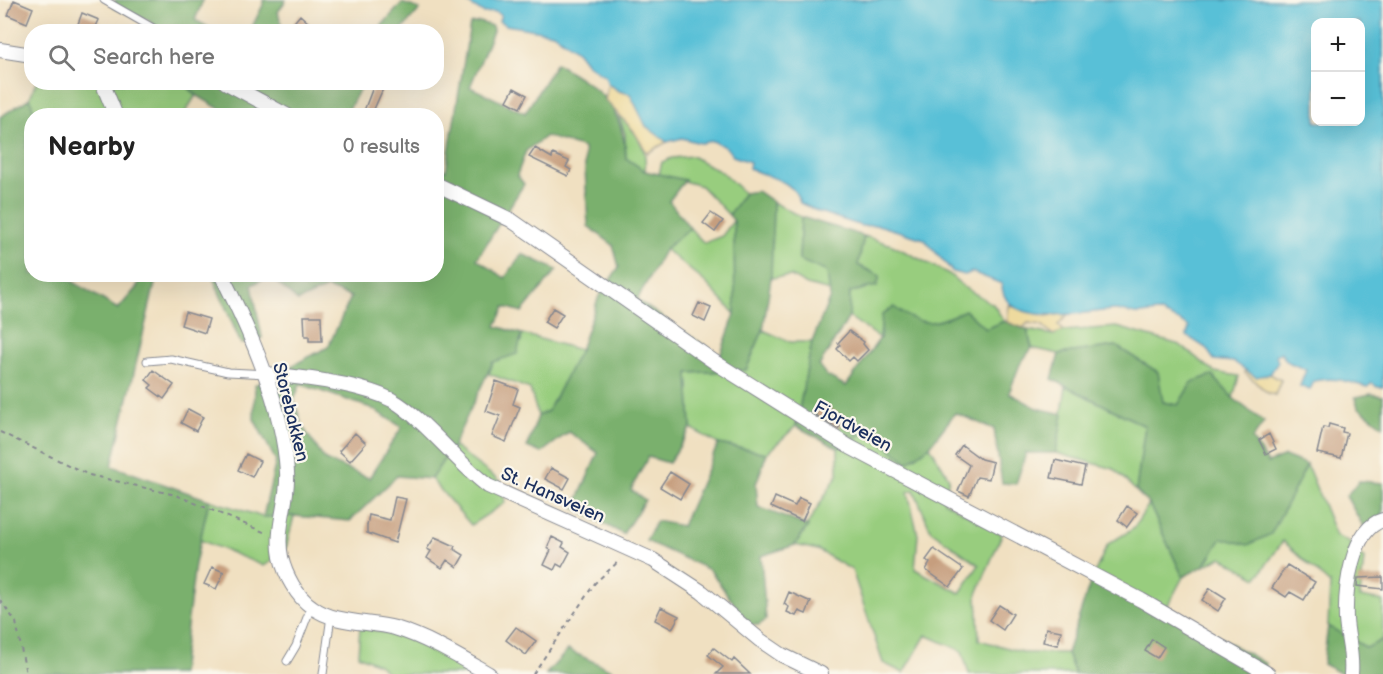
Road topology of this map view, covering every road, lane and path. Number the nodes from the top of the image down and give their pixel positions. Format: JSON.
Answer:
{"nodes":[{"id":1,"x":104,"y":0,"type":"edge"},
{"id":2,"x":146,"y":24,"type":"edge"},
{"id":3,"x":0,"y":50,"type":"edge"},
{"id":4,"x":24,"y":54,"type":"edge"},
{"id":5,"x":105,"y":90,"type":"edge"},
{"id":6,"x":240,"y":90,"type":"edge"},
{"id":7,"x":113,"y":108,"type":"edge"},
{"id":8,"x":273,"y":108,"type":"edge"},
{"id":9,"x":444,"y":188,"type":"edge"},
{"id":10,"x":225,"y":282,"type":"edge"},
{"id":11,"x":147,"y":361,"type":"dead end"},
{"id":12,"x":266,"y":374,"type":"junction"},
{"id":13,"x":0,"y":432,"type":"edge"},
{"id":14,"x":1383,"y":520,"type":"edge"},
{"id":15,"x":280,"y":539,"type":"junction"},
{"id":16,"x":628,"y":548,"type":"junction"},
{"id":17,"x":0,"y":600,"type":"edge"},
{"id":18,"x":311,"y":607,"type":"junction"},
{"id":19,"x":331,"y":616,"type":"junction"},
{"id":20,"x":287,"y":661,"type":"dead end"},
{"id":21,"x":26,"y":674,"type":"edge"},
{"id":22,"x":323,"y":674,"type":"edge"},
{"id":23,"x":489,"y":674,"type":"edge"},
{"id":24,"x":533,"y":674,"type":"edge"},
{"id":25,"x":821,"y":674,"type":"edge"},
{"id":26,"x":1268,"y":674,"type":"edge"},
{"id":27,"x":1351,"y":674,"type":"edge"}],
"edges":[{"from":1,"to":2,"type":"lane"},
{"from":3,"to":4,"type":"street"},
{"from":5,"to":7,"type":"street"},
{"from":6,"to":8,"type":"street"},
{"from":9,"to":26,"type":"street","name":"Fjordveien"},
{"from":10,"to":12,"type":"street","name":"Storebakken"},
{"from":11,"to":12,"type":"lane"},
{"from":12,"to":15,"type":"street","name":"Storebakken"},
{"from":12,"to":16,"type":"street","name":"St. Hansveien"},
{"from":13,"to":15,"type":"path"},
{"from":14,"to":27,"type":"street"},
{"from":15,"to":18,"type":"street","name":"Storebakken"},
{"from":16,"to":24,"type":"path"},
{"from":16,"to":25,"type":"street","name":"St. Hansveien"},
{"from":17,"to":21,"type":"path"},
{"from":18,"to":19,"type":"street","name":"Storebakken"},
{"from":18,"to":20,"type":"lane"},
{"from":19,"to":22,"type":"lane"},
{"from":19,"to":23,"type":"street","name":"Storebakken"}]}
